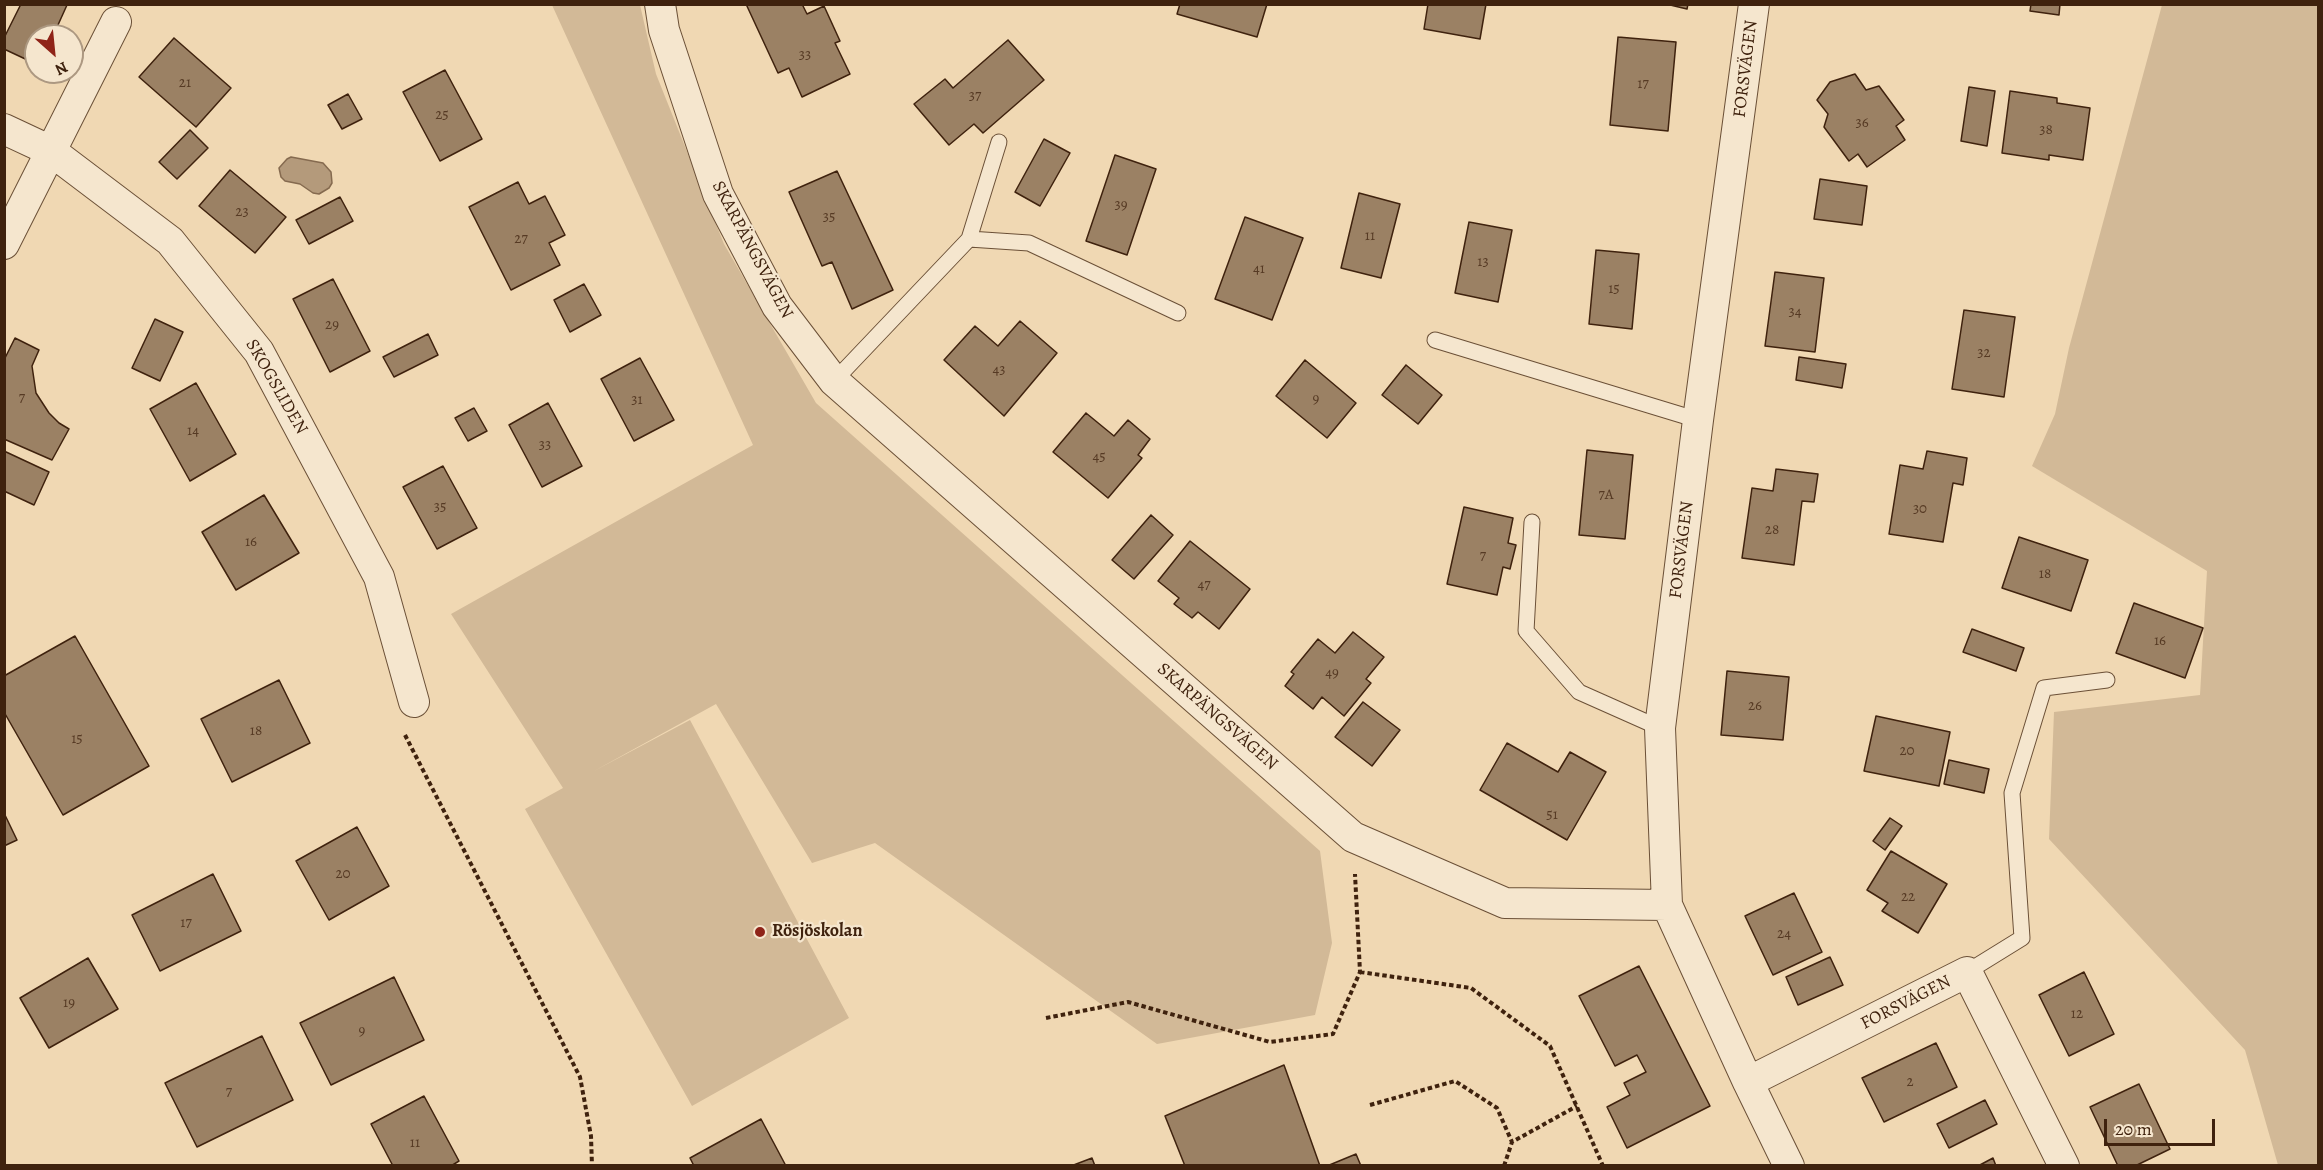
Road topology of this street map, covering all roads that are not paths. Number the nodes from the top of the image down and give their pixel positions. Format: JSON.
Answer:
{"nodes":[{"id":1,"x":660,"y":4,"type":"edge"},
{"id":2,"x":1754,"y":4,"type":"edge"},
{"id":3,"x":116,"y":22,"type":"dead end"},
{"id":4,"x":4,"y":129,"type":"edge"},
{"id":5,"x":999,"y":142,"type":"dead end"},
{"id":6,"x":51,"y":152,"type":"junction"},
{"id":7,"x":969,"y":239,"type":"junction"},
{"id":8,"x":4,"y":244,"type":"edge"},
{"id":9,"x":1178,"y":313,"type":"dead end"},
{"id":10,"x":1435,"y":340,"type":"dead end"},
{"id":11,"x":834,"y":381,"type":"junction"},
{"id":12,"x":1698,"y":420,"type":"junction"},
{"id":13,"x":1532,"y":522,"type":"dead end"},
{"id":14,"x":2107,"y":680,"type":"dead end"},
{"id":15,"x":414,"y":702,"type":"road end"},
{"id":16,"x":1660,"y":728,"type":"junction"},
{"id":17,"x":1667,"y":905,"type":"junction"},
{"id":18,"x":1967,"y":972,"type":"junction"},
{"id":19,"x":1748,"y":1082,"type":"junction"},
{"id":20,"x":1790,"y":1166,"type":"edge"},
{"id":21,"x":2064,"y":1166,"type":"edge"}],
"edges":[{"from":1,"to":11,"type":"street","name":"SKARPÄNGSVÄGEN"},
{"from":2,"to":12,"type":"street","name":"FORSVÄGEN"},
{"from":3,"to":6,"type":"street"},
{"from":4,"to":6,"type":"street","name":"SKOGSLIDEN"},
{"from":5,"to":7,"type":"lane"},
{"from":6,"to":8,"type":"street"},
{"from":6,"to":15,"type":"street","name":"SKOGSLIDEN"},
{"from":7,"to":9,"type":"lane"},
{"from":7,"to":11,"type":"lane"},
{"from":10,"to":12,"type":"lane"},
{"from":11,"to":17,"type":"street","name":"SKARPÄNGSVÄGEN"},
{"from":12,"to":16,"type":"street","name":"FORSVÄGEN"},
{"from":13,"to":16,"type":"lane"},
{"from":14,"to":18,"type":"lane"},
{"from":16,"to":17,"type":"street","name":"FORSVÄGEN"},
{"from":17,"to":19,"type":"street","name":"FORSVÄGEN"},
{"from":18,"to":19,"type":"street","name":"FORSVÄGEN"},
{"from":18,"to":21,"type":"street","name":"FORSVÄGEN"},
{"from":19,"to":20,"type":"street","name":"FORSVÄGEN"}]}
